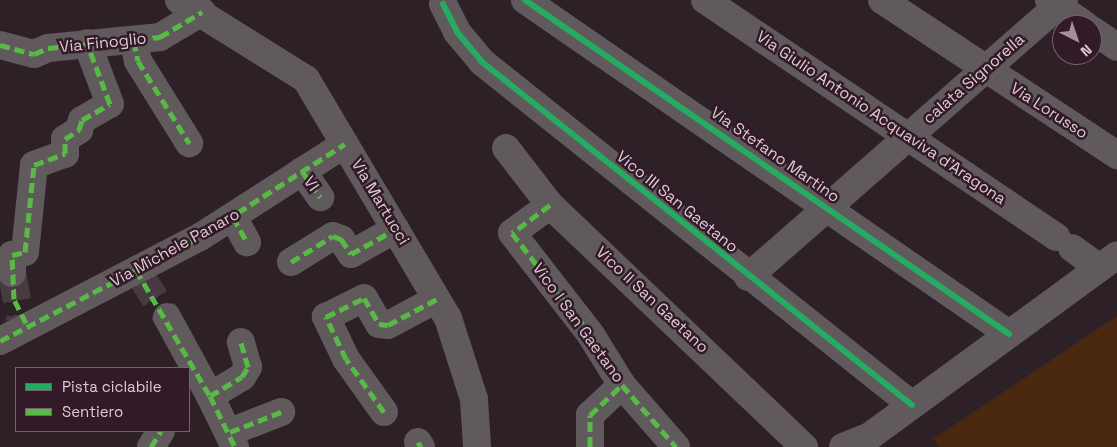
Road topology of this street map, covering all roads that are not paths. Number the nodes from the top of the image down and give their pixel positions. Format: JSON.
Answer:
{"nodes":[{"id":1,"x":525,"y":0,"type":"edge"},
{"id":2,"x":705,"y":0,"type":"edge"},
{"id":3,"x":882,"y":0,"type":"edge"},
{"id":4,"x":1057,"y":2,"type":"edge"},
{"id":5,"x":443,"y":4,"type":"dead end"},
{"id":6,"x":190,"y":6,"type":"edge"},
{"id":7,"x":1073,"y":15,"type":"edge"},
{"id":8,"x":1102,"y":37,"type":"edge"},
{"id":9,"x":134,"y":41,"type":"junction"},
{"id":10,"x":86,"y":44,"type":"junction"},
{"id":11,"x":0,"y":46,"type":"edge"},
{"id":12,"x":1117,"y":47,"type":"edge"},
{"id":13,"x":984,"y":69,"type":"junction"},
{"id":14,"x":910,"y":136,"type":"junction"},
{"id":15,"x":189,"y":143,"type":"dead end"},
{"id":16,"x":345,"y":144,"type":"junction"},
{"id":17,"x":506,"y":148,"type":"dead end"},
{"id":18,"x":1117,"y":156,"type":"edge"},
{"id":19,"x":302,"y":171,"type":"junction"},
{"id":20,"x":320,"y":197,"type":"dead end"},
{"id":21,"x":550,"y":205,"type":"junction"},
{"id":22,"x":830,"y":209,"type":"junction"},
{"id":23,"x":233,"y":217,"type":"junction"},
{"id":24,"x":396,"y":229,"type":"junction"},
{"id":25,"x":247,"y":242,"type":"dead end"},
{"id":26,"x":1108,"y":261,"type":"edge"},
{"id":27,"x":291,"y":262,"type":"dead end"},
{"id":28,"x":12,"y":272,"type":"tunnel mouth"},
{"id":29,"x":748,"y":277,"type":"junction"},
{"id":30,"x":437,"y":299,"type":"junction"},
{"id":31,"x":167,"y":317,"type":"tunnel mouth"},
{"id":32,"x":1009,"y":334,"type":"junction"},
{"id":33,"x":0,"y":341,"type":"edge"},
{"id":34,"x":241,"y":342,"type":"dead end"},
{"id":35,"x":622,"y":385,"type":"junction"},
{"id":36,"x":210,"y":396,"type":"junction"},
{"id":37,"x":912,"y":405,"type":"junction"},
{"id":38,"x":281,"y":412,"type":"dead end"},
{"id":39,"x":384,"y":412,"type":"dead end"},
{"id":40,"x":160,"y":432,"type":"edge"},
{"id":41,"x":233,"y":440,"type":"edge"},
{"id":42,"x":875,"y":442,"type":"edge"},
{"id":43,"x":151,"y":447,"type":"edge"},
{"id":44,"x":477,"y":447,"type":"edge"},
{"id":45,"x":590,"y":447,"type":"edge"},
{"id":46,"x":676,"y":447,"type":"edge"},
{"id":47,"x":804,"y":447,"type":"edge"},
{"id":48,"x":843,"y":447,"type":"edge"}],
"edges":[{"from":1,"to":22,"type":"street","name":"Via Stefano Martino"},
{"from":2,"to":14,"type":"street","name":"Via Giulio Antonio Acquaviva d'Aragona"},
{"from":3,"to":13,"type":"street","name":"Via Lorusso"},
{"from":4,"to":7,"type":"street"},
{"from":4,"to":13,"type":"street","name":"calata Signorella"},
{"from":5,"to":29,"type":"street","name":"Vico III San Gaetano"},
{"from":6,"to":9,"type":"street","name":"Via Finoglio"},
{"from":6,"to":16,"type":"street","name":"Via Martucci"},
{"from":8,"to":12,"type":"street"},
{"from":9,"to":10,"type":"street","name":"Via Finoglio"},
{"from":9,"to":15,"type":"street"},
{"from":10,"to":11,"type":"street","name":"Via Finoglio"},
{"from":10,"to":28,"type":"street"},
{"from":13,"to":14,"type":"street","name":"calata Signorella"},
{"from":13,"to":18,"type":"street","name":"Via Lorusso"},
{"from":14,"to":22,"type":"street","name":"calata Signorella"},
{"from":14,"to":26,"type":"street","name":"Via Giulio Antonio Acquaviva d'Aragona"},
{"from":16,"to":19,"type":"street","name":"Via Michele Panaro"},
{"from":16,"to":24,"type":"street","name":"Via Martucci"},
{"from":17,"to":21,"type":"street","name":"Vico II San Gaetano"},
{"from":19,"to":20,"type":"street","name":"VI"},
{"from":19,"to":23,"type":"street","name":"Via Michele Panaro"},
{"from":21,"to":35,"type":"street","name":"Vico I San Gaetano"},
{"from":21,"to":47,"type":"street","name":"Vico II San Gaetano"},
{"from":22,"to":29,"type":"street","name":"calata Signorella"},
{"from":22,"to":32,"type":"street","name":"Via Stefano Martino"},
{"from":23,"to":25,"type":"street"},
{"from":23,"to":33,"type":"street","name":"Via Michele Panaro"},
{"from":24,"to":27,"type":"street"},
{"from":24,"to":30,"type":"street","name":"Via Martucci"},
{"from":26,"to":32,"type":"street"},
{"from":29,"to":37,"type":"street","name":"Vico III San Gaetano"},
{"from":30,"to":39,"type":"street"},
{"from":30,"to":44,"type":"street","name":"Via Martucci"},
{"from":31,"to":36,"type":"street"},
{"from":32,"to":37,"type":"street"},
{"from":34,"to":36,"type":"street"},
{"from":35,"to":45,"type":"street"},
{"from":35,"to":46,"type":"street","name":"Vico I San Gaetano"},
{"from":36,"to":41,"type":"street"},
{"from":37,"to":42,"type":"street"},
{"from":38,"to":41,"type":"street"},
{"from":40,"to":43,"type":"street"},
{"from":42,"to":48,"type":"street"}]}
